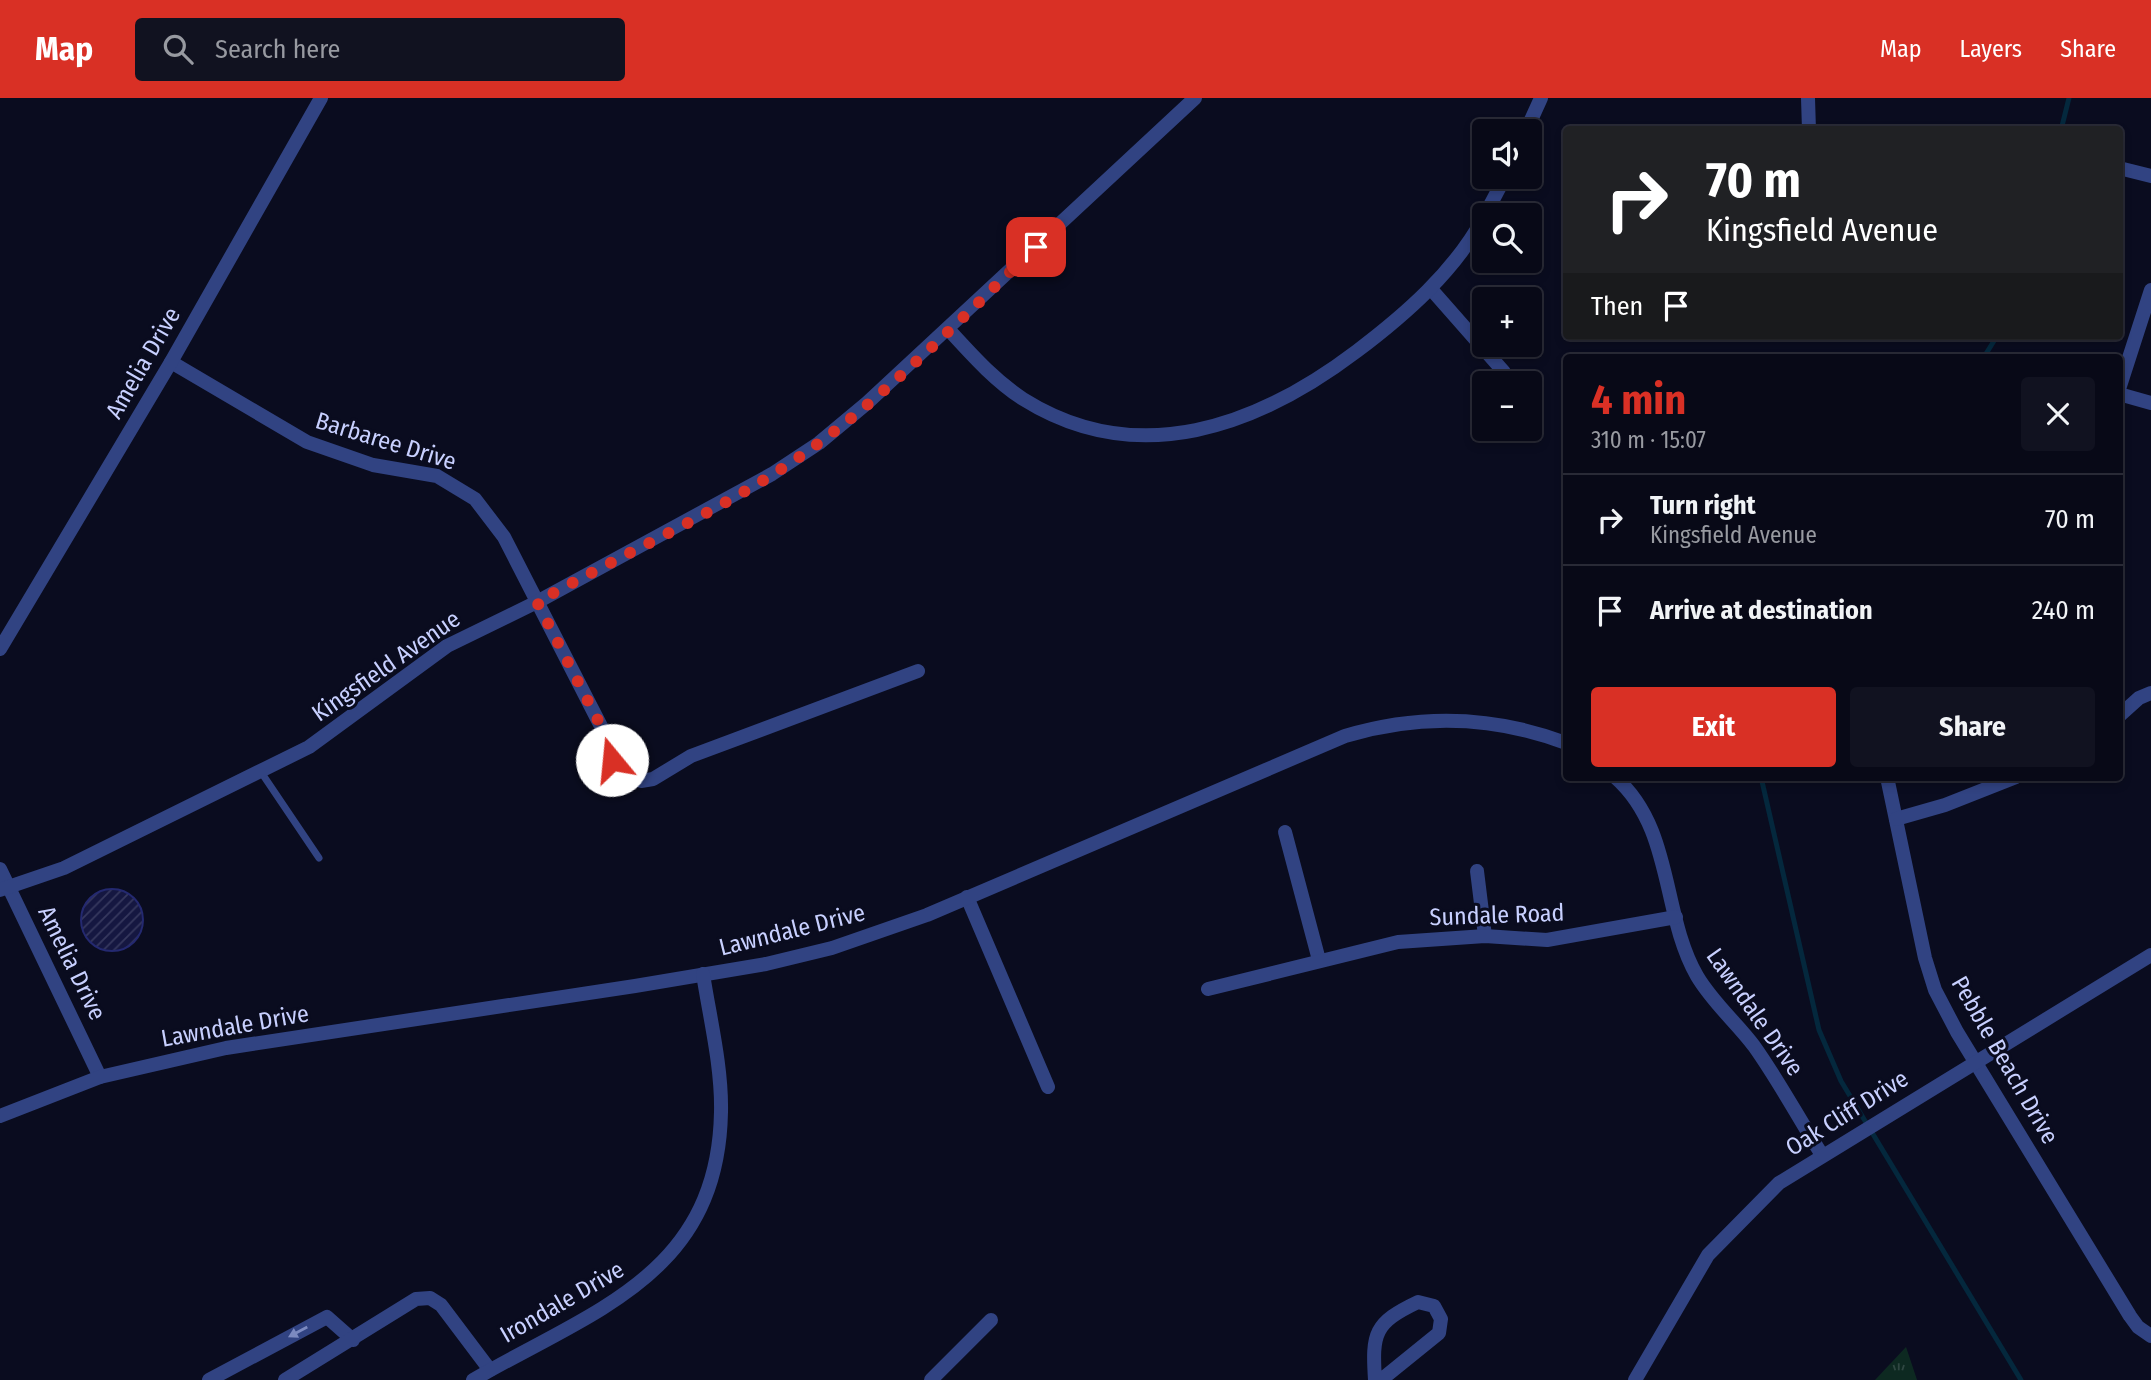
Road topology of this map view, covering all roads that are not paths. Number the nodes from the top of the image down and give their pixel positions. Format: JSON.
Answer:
{"nodes":[{"id":1,"x":321,"y":98,"type":"edge"},
{"id":2,"x":1195,"y":98,"type":"edge"},
{"id":3,"x":1541,"y":98,"type":"edge"},
{"id":4,"x":1808,"y":98,"type":"edge"},
{"id":5,"x":1531,"y":119,"type":"edge"},
{"id":6,"x":1810,"y":126,"type":"edge"},
{"id":7,"x":2123,"y":169,"type":"edge"},
{"id":8,"x":2151,"y":176,"type":"edge"},
{"id":9,"x":1472,"y":236,"type":"edge"},
{"id":10,"x":1431,"y":289,"type":"junction"},
{"id":11,"x":2151,"y":290,"type":"edge"},
{"id":12,"x":949,"y":330,"type":"junction"},
{"id":13,"x":171,"y":362,"type":"junction"},
{"id":14,"x":1503,"y":371,"type":"edge"},
{"id":15,"x":2123,"y":377,"type":"edge"},
{"id":16,"x":2123,"y":395,"type":"edge"},
{"id":17,"x":2151,"y":403,"type":"edge"},
{"id":18,"x":537,"y":602,"type":"junction"},
{"id":19,"x":0,"y":649,"type":"edge"},
{"id":20,"x":918,"y":671,"type":"dead end"},
{"id":21,"x":2151,"y":693,"type":"edge"},
{"id":22,"x":2123,"y":712,"type":"edge"},
{"id":23,"x":1563,"y":742,"type":"edge"},
{"id":24,"x":261,"y":772,"type":"junction"},
{"id":25,"x":1618,"y":781,"type":"edge"},
{"id":26,"x":1888,"y":781,"type":"edge"},
{"id":27,"x":2006,"y":781,"type":"edge"},
{"id":28,"x":1896,"y":819,"type":"junction"},
{"id":29,"x":1285,"y":832,"type":"dead end"},
{"id":30,"x":319,"y":858,"type":"dead end"},
{"id":31,"x":0,"y":869,"type":"edge"},
{"id":32,"x":1477,"y":871,"type":"dead end"},
{"id":33,"x":5,"y":888,"type":"edge"},
{"id":34,"x":967,"y":897,"type":"junction"},
{"id":35,"x":1676,"y":917,"type":"junction"},
{"id":36,"x":1485,"y":936,"type":"junction"},
{"id":37,"x":2151,"y":955,"type":"edge"},
{"id":38,"x":1319,"y":960,"type":"junction"},
{"id":39,"x":703,"y":974,"type":"junction"},
{"id":40,"x":1208,"y":989,"type":"dead end"},
{"id":41,"x":1975,"y":1062,"type":"junction"},
{"id":42,"x":100,"y":1077,"type":"junction"},
{"id":43,"x":1048,"y":1087,"type":"dead end"},
{"id":44,"x":0,"y":1116,"type":"edge"},
{"id":45,"x":1822,"y":1155,"type":"junction"},
{"id":46,"x":991,"y":1320,"type":"dead end"},
{"id":47,"x":2151,"y":1336,"type":"edge"},
{"id":48,"x":354,"y":1340,"type":"junction"},
{"id":49,"x":492,"y":1375,"type":"edge"},
{"id":50,"x":209,"y":1380,"type":"edge"},
{"id":51,"x":285,"y":1380,"type":"edge"},
{"id":52,"x":473,"y":1380,"type":"edge"},
{"id":53,"x":931,"y":1380,"type":"edge"},
{"id":54,"x":1375,"y":1380,"type":"edge"},
{"id":55,"x":1381,"y":1380,"type":"edge"},
{"id":56,"x":1635,"y":1380,"type":"edge"}],
"edges":[{"from":1,"to":13,"type":"street","name":"Amelia Drive"},
{"from":2,"to":12,"type":"street","name":"Kingsfield Avenue"},
{"from":3,"to":5,"type":"street"},
{"from":4,"to":6,"type":"street"},
{"from":7,"to":8,"type":"street"},
{"from":9,"to":10,"type":"street"},
{"from":10,"to":12,"type":"street"},
{"from":10,"to":14,"type":"street"},
{"from":11,"to":15,"type":"street"},
{"from":12,"to":18,"type":"street","name":"Kingsfield Avenue"},
{"from":13,"to":18,"type":"street","name":"Barbaree Drive"},
{"from":13,"to":19,"type":"street","name":"Amelia Drive"},
{"from":16,"to":17,"type":"street"},
{"from":18,"to":20,"type":"street","name":"Barbaree Drive"},
{"from":18,"to":24,"type":"street","name":"Kingsfield Avenue"},
{"from":21,"to":22,"type":"street"},
{"from":23,"to":34,"type":"street","name":"Lawndale Drive"},
{"from":24,"to":30,"type":"lane"},
{"from":24,"to":33,"type":"street","name":"Kingsfield Avenue"},
{"from":25,"to":35,"type":"street","name":"Lawndale Drive"},
{"from":26,"to":28,"type":"street","name":"Pebble Beach Drive"},
{"from":27,"to":28,"type":"street"},
{"from":28,"to":41,"type":"street","name":"Pebble Beach Drive"},
{"from":29,"to":38,"type":"street"},
{"from":31,"to":33,"type":"street","name":"Amelia Drive"},
{"from":32,"to":36,"type":"street"},
{"from":33,"to":42,"type":"street","name":"Amelia Drive"},
{"from":34,"to":39,"type":"street","name":"Lawndale Drive"},
{"from":34,"to":43,"type":"street"},
{"from":35,"to":36,"type":"street","name":"Sundale Road"},
{"from":35,"to":45,"type":"street","name":"Lawndale Drive"},
{"from":36,"to":38,"type":"street","name":"Sundale Road"},
{"from":37,"to":41,"type":"street","name":"Oak Cliff Drive"},
{"from":38,"to":40,"type":"street","name":"Sundale Road"},
{"from":39,"to":42,"type":"street","name":"Lawndale Drive"},
{"from":39,"to":49,"type":"street","name":"Irondale Drive"},
{"from":41,"to":45,"type":"street","name":"Oak Cliff Drive"},
{"from":41,"to":47,"type":"street","name":"Pebble Beach Drive"},
{"from":42,"to":44,"type":"street","name":"Lawndale Drive"},
{"from":45,"to":56,"type":"street","name":"Oak Cliff Drive"},
{"from":46,"to":53,"type":"street"},
{"from":48,"to":49,"type":"street"},
{"from":48,"to":50,"type":"street","one_way":true},
{"from":48,"to":51,"type":"street"},
{"from":49,"to":52,"type":"street","name":"Irondale Drive"},
{"from":54,"to":55,"type":"street"}]}
